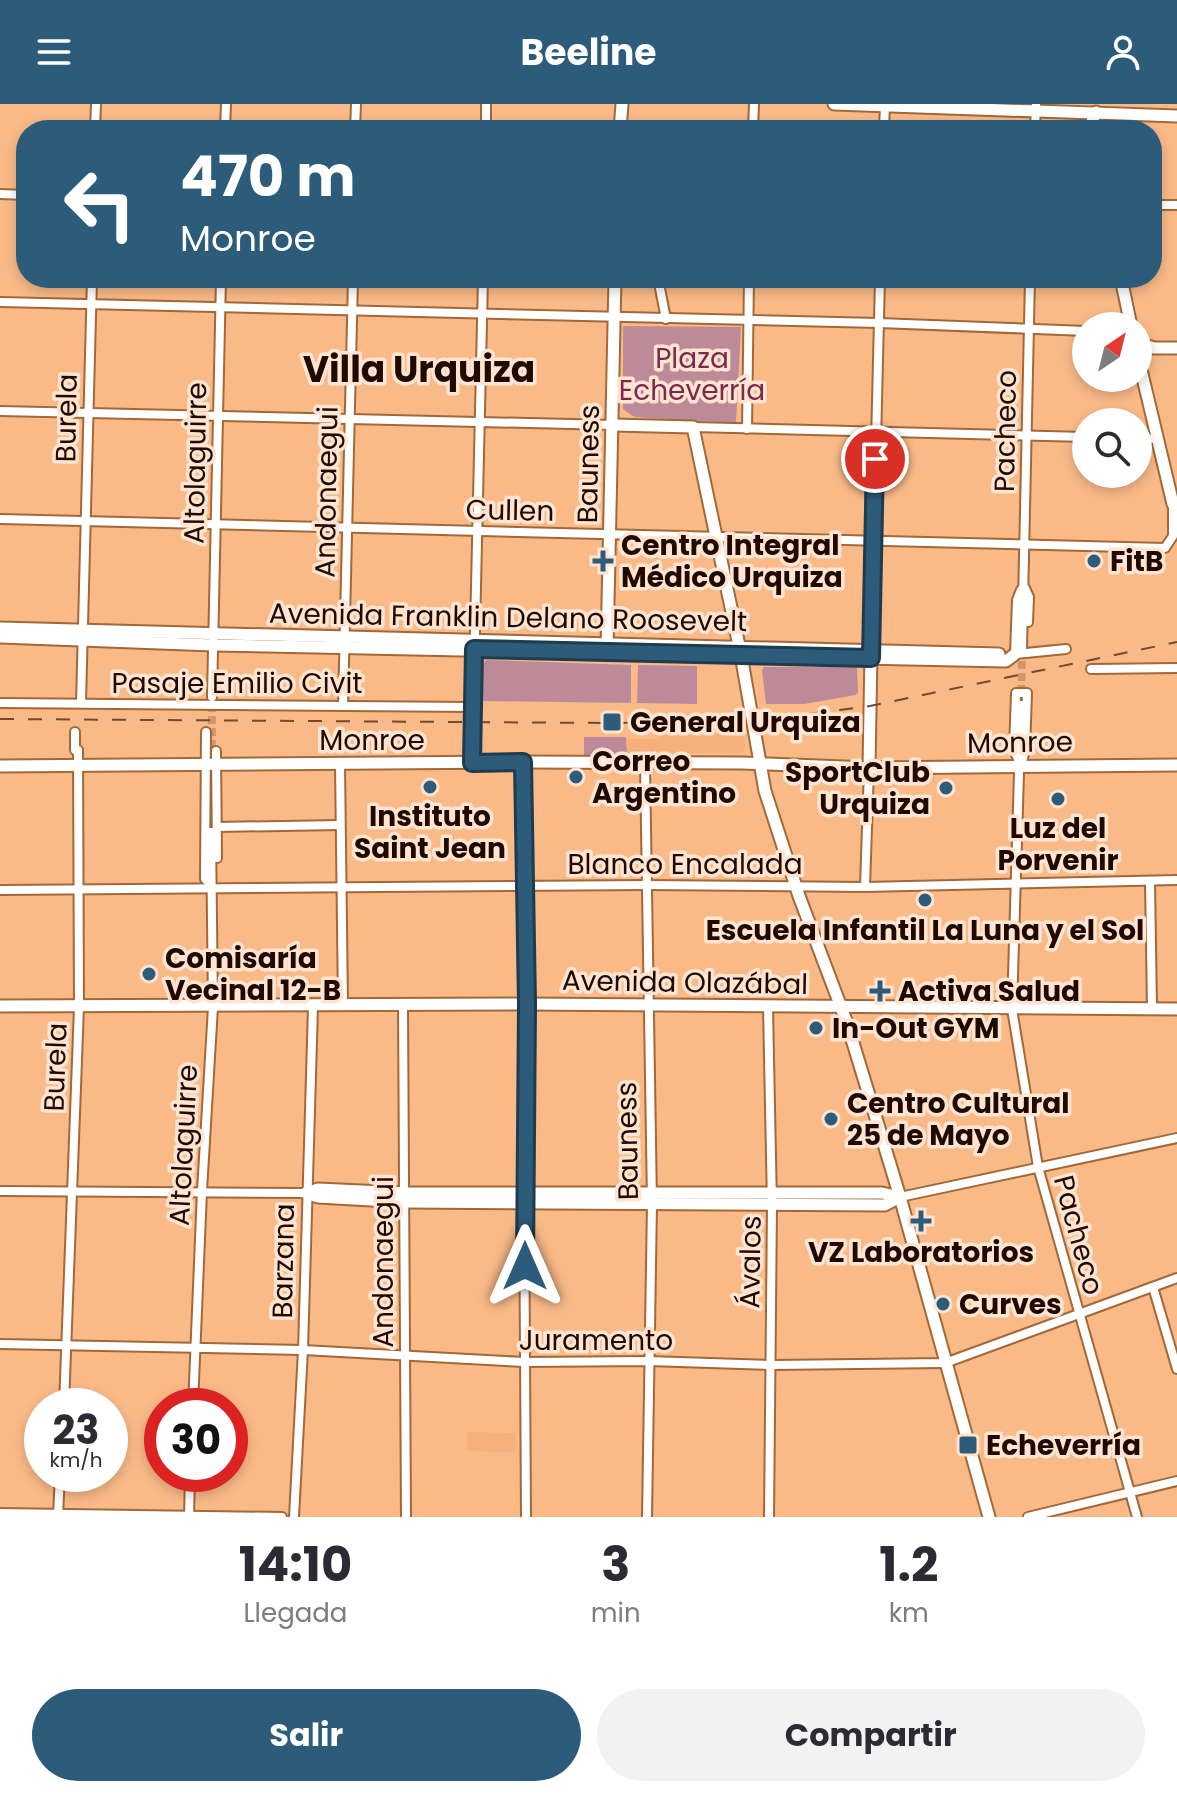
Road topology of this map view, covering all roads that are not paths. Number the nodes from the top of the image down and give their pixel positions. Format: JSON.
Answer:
{"nodes":[{"id":1,"x":834,"y":104,"type":"edge"},
{"id":2,"x":885,"y":105,"type":"edge"},
{"id":3,"x":1036,"y":107,"type":"edge"},
{"id":4,"x":1098,"y":108,"type":"edge"},
{"id":5,"x":1177,"y":116,"type":"edge"},
{"id":6,"x":92,"y":288,"type":"edge"},
{"id":7,"x":221,"y":288,"type":"edge"},
{"id":8,"x":353,"y":288,"type":"edge"},
{"id":9,"x":483,"y":288,"type":"edge"},
{"id":10,"x":615,"y":288,"type":"edge"},
{"id":11,"x":660,"y":288,"type":"edge"},
{"id":12,"x":749,"y":288,"type":"edge"},
{"id":13,"x":880,"y":288,"type":"edge"},
{"id":14,"x":1029,"y":288,"type":"edge"},
{"id":15,"x":1123,"y":288,"type":"edge"},
{"id":16,"x":0,"y":302,"type":"edge"},
{"id":17,"x":91,"y":304,"type":"junction"},
{"id":18,"x":220,"y":309,"type":"junction"},
{"id":19,"x":1128,"y":312,"type":"edge"},
{"id":20,"x":354,"y":313,"type":"junction"},
{"id":21,"x":483,"y":314,"type":"junction"},
{"id":22,"x":615,"y":318,"type":"junction"},
{"id":23,"x":666,"y":319,"type":"junction"},
{"id":24,"x":748,"y":321,"type":"junction"},
{"id":25,"x":879,"y":323,"type":"junction"},
{"id":26,"x":1027,"y":330,"type":"junction"},
{"id":27,"x":1072,"y":331,"type":"edge"},
{"id":28,"x":1152,"y":347,"type":"edge"},
{"id":29,"x":1177,"y":348,"type":"edge"},
{"id":30,"x":1147,"y":392,"type":"edge"},
{"id":31,"x":0,"y":411,"type":"edge"},
{"id":32,"x":88,"y":415,"type":"junction"},
{"id":33,"x":217,"y":418,"type":"junction"},
{"id":34,"x":349,"y":421,"type":"junction"},
{"id":35,"x":480,"y":423,"type":"junction"},
{"id":36,"x":613,"y":425,"type":"junction"},
{"id":37,"x":693,"y":427,"type":"junction"},
{"id":38,"x":747,"y":429,"type":"junction"},
{"id":39,"x":876,"y":432,"type":"junction"},
{"id":40,"x":1028,"y":436,"type":"junction"},
{"id":41,"x":1072,"y":437,"type":"edge"},
{"id":42,"x":1152,"y":439,"type":"edge"},
{"id":43,"x":1158,"y":439,"type":"junction"},
{"id":44,"x":1173,"y":486,"type":"edge"},
{"id":45,"x":1173,"y":504,"type":"joint"},
{"id":46,"x":0,"y":519,"type":"edge"},
{"id":47,"x":86,"y":523,"type":"junction"},
{"id":48,"x":216,"y":525,"type":"junction"},
{"id":49,"x":349,"y":529,"type":"junction"},
{"id":50,"x":477,"y":532,"type":"junction"},
{"id":51,"x":611,"y":534,"type":"junction"},
{"id":52,"x":715,"y":537,"type":"junction"},
{"id":53,"x":873,"y":540,"type":"junction"},
{"id":54,"x":1025,"y":545,"type":"junction"},
{"id":55,"x":0,"y":628,"type":"edge"},
{"id":56,"x":84,"y":636,"type":"junction"},
{"id":57,"x":0,"y":637,"type":"edge"},
{"id":58,"x":213,"y":642,"type":"junction"},
{"id":59,"x":344,"y":642,"type":"junction"},
{"id":60,"x":474,"y":645,"type":"junction"},
{"id":61,"x":607,"y":647,"type":"junction"},
{"id":62,"x":1066,"y":649,"type":"dead end"},
{"id":63,"x":739,"y":651,"type":"junction"},
{"id":64,"x":1022,"y":652,"type":"junction"},
{"id":65,"x":871,"y":654,"type":"junction"},
{"id":66,"x":1177,"y":668,"type":"edge"},
{"id":67,"x":1091,"y":669,"type":"dead end"},
{"id":68,"x":211,"y":702,"type":"junction"},
{"id":69,"x":0,"y":703,"type":"edge"},
{"id":70,"x":81,"y":703,"type":"junction"},
{"id":71,"x":1021,"y":705,"type":"tunnel mouth"},
{"id":72,"x":343,"y":706,"type":"junction"},
{"id":73,"x":473,"y":707,"type":"junction"},
{"id":74,"x":75,"y":732,"type":"dead end"},
{"id":75,"x":206,"y":732,"type":"dead end"},
{"id":76,"x":216,"y":751,"type":"dead end"},
{"id":77,"x":523,"y":762,"type":"junction"},
{"id":78,"x":472,"y":763,"type":"junction"},
{"id":79,"x":340,"y":764,"type":"junction"},
{"id":80,"x":645,"y":764,"type":"junction"},
{"id":81,"x":211,"y":765,"type":"junction"},
{"id":82,"x":761,"y":765,"type":"junction"},
{"id":83,"x":1177,"y":765,"type":"edge"},
{"id":84,"x":0,"y":766,"type":"edge"},
{"id":85,"x":78,"y":766,"type":"junction"},
{"id":86,"x":1021,"y":766,"type":"junction"},
{"id":87,"x":869,"y":768,"type":"junction"},
{"id":88,"x":340,"y":825,"type":"junction"},
{"id":89,"x":214,"y":830,"type":"junction"},
{"id":90,"x":1177,"y":880,"type":"edge"},
{"id":91,"x":1150,"y":881,"type":"junction"},
{"id":92,"x":1015,"y":884,"type":"junction"},
{"id":93,"x":647,"y":885,"type":"junction"},
{"id":94,"x":341,"y":886,"type":"junction"},
{"id":95,"x":525,"y":886,"type":"junction"},
{"id":96,"x":796,"y":886,"type":"junction"},
{"id":97,"x":865,"y":887,"type":"junction"},
{"id":98,"x":211,"y":888,"type":"junction"},
{"id":99,"x":79,"y":889,"type":"junction"},
{"id":100,"x":0,"y":890,"type":"edge"},
{"id":101,"x":527,"y":1004,"type":"junction"},
{"id":102,"x":0,"y":1006,"type":"edge"},
{"id":103,"x":343,"y":1006,"type":"junction"},
{"id":104,"x":403,"y":1006,"type":"junction"},
{"id":105,"x":650,"y":1006,"type":"junction"},
{"id":106,"x":79,"y":1007,"type":"junction"},
{"id":107,"x":213,"y":1007,"type":"junction"},
{"id":108,"x":313,"y":1007,"type":"junction"},
{"id":109,"x":768,"y":1008,"type":"junction"},
{"id":110,"x":842,"y":1008,"type":"junction"},
{"id":111,"x":1012,"y":1009,"type":"junction"},
{"id":112,"x":1152,"y":1009,"type":"junction"},
{"id":113,"x":1177,"y":1009,"type":"edge"},
{"id":114,"x":1177,"y":1138,"type":"edge"},
{"id":115,"x":1038,"y":1167,"type":"junction"},
{"id":116,"x":0,"y":1191,"type":"edge"},
{"id":117,"x":202,"y":1191,"type":"junction"},
{"id":118,"x":73,"y":1192,"type":"junction"},
{"id":119,"x":306,"y":1193,"type":"junction"},
{"id":120,"x":524,"y":1197,"type":"junction"},
{"id":121,"x":900,"y":1197,"type":"junction"},
{"id":122,"x":406,"y":1198,"type":"junction"},
{"id":123,"x":652,"y":1198,"type":"junction"},
{"id":124,"x":772,"y":1199,"type":"junction"},
{"id":125,"x":1177,"y":1278,"type":"edge"},
{"id":126,"x":1153,"y":1287,"type":"junction"},
{"id":127,"x":1078,"y":1315,"type":"junction"},
{"id":128,"x":0,"y":1344,"type":"edge"},
{"id":129,"x":67,"y":1345,"type":"junction"},
{"id":130,"x":196,"y":1348,"type":"junction"},
{"id":131,"x":303,"y":1350,"type":"junction"},
{"id":132,"x":405,"y":1356,"type":"junction"},
{"id":133,"x":648,"y":1361,"type":"junction"},
{"id":134,"x":524,"y":1362,"type":"junction"},
{"id":135,"x":945,"y":1363,"type":"junction"},
{"id":136,"x":771,"y":1365,"type":"junction"},
{"id":137,"x":1177,"y":1369,"type":"edge"},
{"id":138,"x":65,"y":1388,"type":"edge"},
{"id":139,"x":194,"y":1388,"type":"edge"},
{"id":140,"x":1177,"y":1481,"type":"edge"},
{"id":141,"x":59,"y":1492,"type":"edge"},
{"id":142,"x":190,"y":1492,"type":"edge"},
{"id":143,"x":1130,"y":1493,"type":"junction"},
{"id":144,"x":0,"y":1513,"type":"edge"},
{"id":145,"x":58,"y":1516,"type":"edge"},
{"id":146,"x":189,"y":1516,"type":"edge"},
{"id":147,"x":282,"y":1517,"type":"edge"},
{"id":148,"x":294,"y":1517,"type":"edge"},
{"id":149,"x":406,"y":1517,"type":"edge"},
{"id":150,"x":526,"y":1517,"type":"edge"},
{"id":151,"x":647,"y":1517,"type":"edge"},
{"id":152,"x":769,"y":1517,"type":"edge"},
{"id":153,"x":989,"y":1517,"type":"edge"},
{"id":154,"x":1028,"y":1517,"type":"edge"},
{"id":155,"x":1137,"y":1517,"type":"edge"}],
"edges":[{"from":1,"to":2,"type":"main road"},
{"from":2,"to":3,"type":"main road"},
{"from":3,"to":4,"type":"main road"},
{"from":4,"to":5,"type":"main road"},
{"from":6,"to":17,"type":"street","name":"Burela"},
{"from":7,"to":18,"type":"street","name":"Altolaguirre"},
{"from":8,"to":20,"type":"street","name":"Andonaegui"},
{"from":9,"to":21,"type":"street"},
{"from":10,"to":22,"type":"main road","name":"Bauness"},
{"from":11,"to":23,"type":"street"},
{"from":12,"to":24,"type":"street"},
{"from":13,"to":25,"type":"street"},
{"from":14,"to":26,"type":"street","name":"Pacheco"},
{"from":15,"to":19,"type":"main road"},
{"from":16,"to":17,"type":"street"},
{"from":17,"to":18,"type":"street"},
{"from":17,"to":32,"type":"street","name":"Burela"},
{"from":18,"to":20,"type":"street"},
{"from":18,"to":33,"type":"street","name":"Altolaguirre"},
{"from":20,"to":21,"type":"street"},
{"from":20,"to":34,"type":"street","name":"Andonaegui"},
{"from":21,"to":22,"type":"street"},
{"from":21,"to":35,"type":"street"},
{"from":22,"to":23,"type":"street"},
{"from":22,"to":36,"type":"main road","name":"Bauness"},
{"from":23,"to":24,"type":"street"},
{"from":24,"to":25,"type":"street"},
{"from":24,"to":38,"type":"street"},
{"from":25,"to":26,"type":"street"},
{"from":25,"to":39,"type":"street"},
{"from":26,"to":27,"type":"street"},
{"from":26,"to":40,"type":"street","name":"Pacheco"},
{"from":28,"to":29,"type":"main road"},
{"from":30,"to":43,"type":"main road"},
{"from":31,"to":32,"type":"street"},
{"from":32,"to":33,"type":"street"},
{"from":32,"to":47,"type":"street","name":"Burela"},
{"from":33,"to":34,"type":"street"},
{"from":33,"to":48,"type":"street","name":"Altolaguirre"},
{"from":34,"to":35,"type":"street"},
{"from":34,"to":49,"type":"street","name":"Andonaegui"},
{"from":35,"to":36,"type":"street"},
{"from":35,"to":50,"type":"street"},
{"from":36,"to":37,"type":"main road"},
{"from":36,"to":51,"type":"main road","name":"Bauness"},
{"from":37,"to":38,"type":"street"},
{"from":37,"to":52,"type":"main road"},
{"from":38,"to":39,"type":"street"},
{"from":39,"to":40,"type":"street"},
{"from":39,"to":53,"type":"street"},
{"from":40,"to":41,"type":"street"},
{"from":40,"to":54,"type":"street","name":"Pacheco"},
{"from":42,"to":43,"type":"street"},
{"from":43,"to":44,"type":"main road"},
{"from":44,"to":45,"type":"main road"},
{"from":45,"to":54,"type":"street","name":"Cullen"},
{"from":46,"to":47,"type":"street","name":"Cullen"},
{"from":47,"to":48,"type":"street","name":"Cullen"},
{"from":47,"to":56,"type":"street","name":"Burela"},
{"from":48,"to":49,"type":"street","name":"Cullen"},
{"from":48,"to":58,"type":"street","name":"Altolaguirre"},
{"from":49,"to":50,"type":"street","name":"Cullen"},
{"from":49,"to":59,"type":"street","name":"Andonaegui"},
{"from":50,"to":51,"type":"street","name":"Cullen"},
{"from":50,"to":60,"type":"street"},
{"from":51,"to":52,"type":"street","name":"Cullen"},
{"from":51,"to":61,"type":"main road","name":"Bauness"},
{"from":52,"to":53,"type":"street","name":"Cullen"},
{"from":52,"to":63,"type":"main road"},
{"from":53,"to":54,"type":"street","name":"Cullen"},
{"from":53,"to":65,"type":"street"},
{"from":54,"to":64,"type":"street","name":"Pacheco"},
{"from":55,"to":56,"type":"main road","name":"Avenida Franklin Delano Roosevelt"},
{"from":56,"to":57,"type":"main road","name":"Avenida Franklin Delano Roosevelt"},
{"from":56,"to":58,"type":"main road","name":"Avenida Franklin Delano Roosevelt"},
{"from":56,"to":70,"type":"street","name":"Burela"},
{"from":58,"to":59,"type":"main road","name":"Avenida Franklin Delano Roosevelt"},
{"from":58,"to":68,"type":"street","name":"Altolaguirre"},
{"from":59,"to":60,"type":"main road","name":"Avenida Franklin Delano Roosevelt"},
{"from":59,"to":72,"type":"street","name":"Andonaegui"},
{"from":60,"to":61,"type":"main road","name":"Avenida Franklin Delano Roosevelt"},
{"from":60,"to":73,"type":"street"},
{"from":61,"to":63,"type":"main road","name":"Avenida Franklin Delano Roosevelt"},
{"from":62,"to":64,"type":"street","name":"Avenida Franklin Delano Roosevelt"},
{"from":63,"to":65,"type":"main road","name":"Avenida Franklin Delano Roosevelt"},
{"from":63,"to":82,"type":"main road"},
{"from":64,"to":65,"type":"main road","name":"Avenida Franklin Delano Roosevelt"},
{"from":65,"to":87,"type":"main road"},
{"from":66,"to":67,"type":"street"},
{"from":68,"to":70,"type":"street","name":"Pasaje Emilio Civit"},
{"from":68,"to":72,"type":"street","name":"Pasaje Emilio Civit"},
{"from":69,"to":70,"type":"street","name":"Pasaje Emilio Civit"},
{"from":71,"to":86,"type":"street","name":"Pacheco"},
{"from":72,"to":73,"type":"street","name":"Pasaje Emilio Civit"},
{"from":73,"to":78,"type":"street"},
{"from":74,"to":85,"type":"street","name":"Burela"},
{"from":75,"to":81,"type":"street","name":"Altolaguirre"},
{"from":76,"to":81,"type":"street","name":"Altolaguirre"},
{"from":77,"to":78,"type":"main road","name":"Monroe"},
{"from":77,"to":80,"type":"main road","name":"Monroe"},
{"from":77,"to":95,"type":"street"},
{"from":78,"to":79,"type":"main road","name":"Monroe"},
{"from":79,"to":81,"type":"main road","name":"Monroe"},
{"from":79,"to":88,"type":"street"},
{"from":80,"to":82,"type":"main road","name":"Monroe"},
{"from":80,"to":93,"type":"street","name":"Bauness"},
{"from":81,"to":85,"type":"main road","name":"Monroe"},
{"from":81,"to":89,"type":"street","name":"Altolaguirre"},
{"from":81,"to":98,"type":"street","name":"Altolaguirre"},
{"from":82,"to":87,"type":"main road","name":"Monroe"},
{"from":82,"to":96,"type":"main road"},
{"from":83,"to":86,"type":"main road","name":"Monroe"},
{"from":84,"to":85,"type":"main road","name":"Monroe"},
{"from":85,"to":99,"type":"street","name":"Burela"},
{"from":86,"to":86,"type":"street","name":"Pacheco"},
{"from":86,"to":87,"type":"main road","name":"Monroe"},
{"from":86,"to":92,"type":"street","name":"Pacheco"},
{"from":87,"to":97,"type":"street"},
{"from":88,"to":89,"type":"street"},
{"from":88,"to":94,"type":"street"},
{"from":89,"to":98,"type":"street","name":"Altolaguirre"},
{"from":90,"to":91,"type":"street","name":"Blanco Encalada"},
{"from":91,"to":92,"type":"street","name":"Blanco Encalada"},
{"from":91,"to":112,"type":"street"},
{"from":92,"to":97,"type":"street","name":"Blanco Encalada"},
{"from":92,"to":111,"type":"street","name":"Pacheco"},
{"from":93,"to":95,"type":"street","name":"Blanco Encalada"},
{"from":93,"to":96,"type":"street","name":"Blanco Encalada"},
{"from":93,"to":105,"type":"street","name":"Bauness"},
{"from":94,"to":95,"type":"street","name":"Blanco Encalada"},
{"from":94,"to":98,"type":"street","name":"Blanco Encalada"},
{"from":94,"to":103,"type":"street"},
{"from":95,"to":101,"type":"street"},
{"from":96,"to":97,"type":"street","name":"Blanco Encalada"},
{"from":96,"to":110,"type":"main road"},
{"from":98,"to":99,"type":"street","name":"Blanco Encalada"},
{"from":98,"to":107,"type":"street","name":"Altolaguirre"},
{"from":99,"to":100,"type":"street","name":"Blanco Encalada"},
{"from":99,"to":106,"type":"street","name":"Burela"},
{"from":101,"to":104,"type":"main road","name":"Avenida Olazábal"},
{"from":101,"to":105,"type":"main road","name":"Avenida Olazábal"},
{"from":101,"to":120,"type":"street"},
{"from":102,"to":106,"type":"main road","name":"Avenida Olazábal"},
{"from":103,"to":104,"type":"main road","name":"Avenida Olazábal"},
{"from":103,"to":108,"type":"main road","name":"Avenida Olazábal"},
{"from":104,"to":122,"type":"street","name":"Andonaegui"},
{"from":105,"to":109,"type":"main road","name":"Avenida Olazábal"},
{"from":105,"to":123,"type":"street","name":"Bauness"},
{"from":106,"to":107,"type":"main road","name":"Avenida Olazábal"},
{"from":106,"to":118,"type":"street","name":"Burela"},
{"from":107,"to":108,"type":"main road","name":"Avenida Olazábal"},
{"from":107,"to":117,"type":"street","name":"Altolaguirre"},
{"from":108,"to":119,"type":"street","name":"Barzana"},
{"from":109,"to":110,"type":"main road","name":"Avenida Olazábal"},
{"from":109,"to":124,"type":"street","name":"Ávalos"},
{"from":110,"to":111,"type":"main road","name":"Avenida Olazábal"},
{"from":110,"to":121,"type":"main road"},
{"from":111,"to":112,"type":"main road","name":"Avenida Olazábal"},
{"from":111,"to":115,"type":"street","name":"Pacheco"},
{"from":112,"to":113,"type":"main road","name":"Avenida Olazábal"},
{"from":114,"to":115,"type":"street"},
{"from":115,"to":121,"type":"street"},
{"from":115,"to":127,"type":"street","name":"Pacheco"},
{"from":116,"to":118,"type":"street"},
{"from":117,"to":118,"type":"street"},
{"from":117,"to":119,"type":"street"},
{"from":117,"to":130,"type":"street","name":"Altolaguirre"},
{"from":118,"to":129,"type":"street","name":"Burela"},
{"from":119,"to":122,"type":"main road"},
{"from":119,"to":131,"type":"street","name":"Barzana"},
{"from":120,"to":122,"type":"main road"},
{"from":120,"to":123,"type":"main road"},
{"from":120,"to":134,"type":"street"},
{"from":121,"to":124,"type":"main road"},
{"from":121,"to":135,"type":"main road"},
{"from":122,"to":132,"type":"street","name":"Andonaegui"},
{"from":123,"to":124,"type":"main road"},
{"from":123,"to":133,"type":"street","name":"Bauness"},
{"from":124,"to":136,"type":"street","name":"Ávalos"},
{"from":125,"to":126,"type":"street","name":"Juramento"},
{"from":126,"to":127,"type":"street","name":"Juramento"},
{"from":126,"to":137,"type":"street"},
{"from":127,"to":135,"type":"street","name":"Juramento"},
{"from":127,"to":143,"type":"street","name":"Pacheco"},
{"from":128,"to":129,"type":"street","name":"Juramento"},
{"from":129,"to":130,"type":"street","name":"Juramento"},
{"from":129,"to":138,"type":"street","name":"Burela"},
{"from":130,"to":131,"type":"street","name":"Juramento"},
{"from":130,"to":139,"type":"street","name":"Altolaguirre"},
{"from":131,"to":132,"type":"street","name":"Juramento"},
{"from":131,"to":148,"type":"street","name":"Barzana"},
{"from":132,"to":134,"type":"street","name":"Juramento"},
{"from":132,"to":149,"type":"street","name":"Andonaegui"},
{"from":133,"to":134,"type":"street","name":"Juramento"},
{"from":133,"to":136,"type":"street","name":"Juramento"},
{"from":133,"to":151,"type":"street","name":"Bauness"},
{"from":134,"to":150,"type":"street"},
{"from":135,"to":136,"type":"street","name":"Juramento"},
{"from":135,"to":153,"type":"main road"},
{"from":136,"to":152,"type":"street","name":"Ávalos"},
{"from":140,"to":143,"type":"street"},
{"from":141,"to":145,"type":"street"},
{"from":142,"to":146,"type":"street"},
{"from":143,"to":154,"type":"street"},
{"from":143,"to":155,"type":"street","name":"Pacheco"},
{"from":144,"to":145,"type":"street"},
{"from":145,"to":146,"type":"street"},
{"from":146,"to":147,"type":"street"}]}
